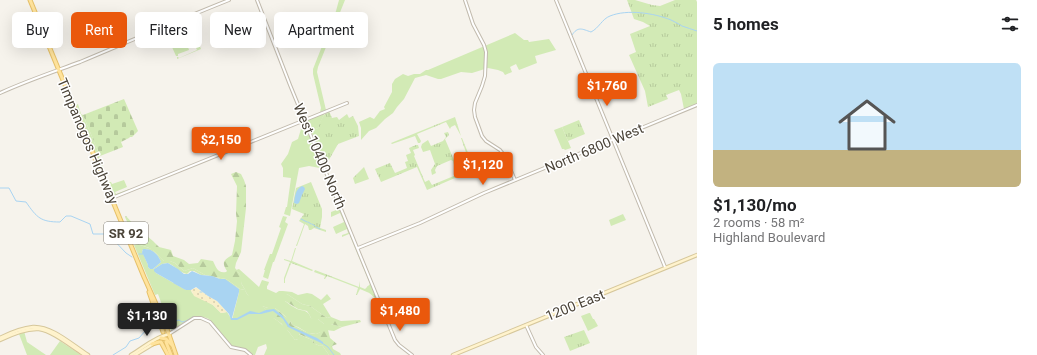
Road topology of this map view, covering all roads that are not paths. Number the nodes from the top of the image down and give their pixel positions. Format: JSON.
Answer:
{"nodes":[{"id":1,"x":30,"y":0,"type":"edge"},
{"id":2,"x":229,"y":0,"type":"edge"},
{"id":3,"x":256,"y":0,"type":"edge"},
{"id":4,"x":465,"y":0,"type":"edge"},
{"id":5,"x":556,"y":0,"type":"edge"},
{"id":6,"x":59,"y":70,"type":"junction"},
{"id":7,"x":0,"y":93,"type":"edge"},
{"id":8,"x":347,"y":103,"type":"dead end"},
{"id":9,"x":697,"y":105,"type":"edge"},
{"id":10,"x":305,"y":120,"type":"junction"},
{"id":11,"x":613,"y":140,"type":"junction"},
{"id":12,"x":515,"y":181,"type":"junction"},
{"id":13,"x":112,"y":198,"type":"junction"},
{"id":14,"x":358,"y":248,"type":"junction"},
{"id":15,"x":697,"y":255,"type":"edge"},
{"id":16,"x":666,"y":267,"type":"junction"},
{"id":17,"x":144,"y":277,"type":"junction"},
{"id":18,"x":526,"y":324,"type":"junction"},
{"id":19,"x":163,"y":332,"type":"dead end"},
{"id":20,"x":169,"y":334,"type":"junction"},
{"id":21,"x":161,"y":338,"type":"junction"},
{"id":22,"x":0,"y":339,"type":"edge"},
{"id":23,"x":166,"y":342,"type":"dead end"},
{"id":24,"x":152,"y":344,"type":"junction"},
{"id":25,"x":172,"y":345,"type":"junction"},
{"id":26,"x":85,"y":355,"type":"edge"},
{"id":27,"x":88,"y":355,"type":"edge"},
{"id":28,"x":131,"y":355,"type":"edge"},
{"id":29,"x":135,"y":355,"type":"edge"},
{"id":30,"x":168,"y":355,"type":"edge"},
{"id":31,"x":171,"y":355,"type":"edge"},
{"id":32,"x":176,"y":355,"type":"edge"},
{"id":33,"x":251,"y":355,"type":"edge"},
{"id":34,"x":412,"y":355,"type":"edge"},
{"id":35,"x":453,"y":355,"type":"edge"},
{"id":36,"x":543,"y":355,"type":"edge"}],
"edges":[{"from":1,"to":6,"type":"main road","name":"Timpanogos Highway","number":"SR 92"},
{"from":2,"to":6,"type":"street"},
{"from":3,"to":10,"type":"street","name":"West 10400 North"},
{"from":4,"to":12,"type":"street"},
{"from":5,"to":11,"type":"street"},
{"from":6,"to":7,"type":"street"},
{"from":6,"to":13,"type":"main road","name":"Timpanogos Highway","number":"SR 92"},
{"from":8,"to":10,"type":"street"},
{"from":9,"to":11,"type":"street","name":"North 6800 West"},
{"from":10,"to":13,"type":"street"},
{"from":10,"to":14,"type":"street","name":"West 10400 North"},
{"from":11,"to":12,"type":"street","name":"North 6800 West"},
{"from":11,"to":16,"type":"street"},
{"from":12,"to":14,"type":"street","name":"North 6800 West"},
{"from":13,"to":17,"type":"main road","name":"Timpanogos Highway","number":"SR 92"},
{"from":14,"to":34,"type":"street","name":"West 10400 North"},
{"from":15,"to":16,"type":"main road","name":"1200 East"},
{"from":16,"to":18,"type":"main road","name":"1200 East"},
{"from":17,"to":19,"type":"main road","number":"SR 92"},
{"from":17,"to":20,"type":"main road","name":"Timpanogos Highway","number":"SR 92"},
{"from":18,"to":35,"type":"main road","name":"1200 East"},
{"from":18,"to":36,"type":"street"},
{"from":20,"to":21,"type":"main road"},
{"from":20,"to":25,"type":"main road","number":"SR 92"},
{"from":20,"to":28,"type":"main road"},
{"from":20,"to":33,"type":"street"},
{"from":21,"to":24,"type":"main road"},
{"from":21,"to":25,"type":"main road"},
{"from":22,"to":26,"type":"main road"},
{"from":22,"to":27,"type":"main road"},
{"from":23,"to":31,"type":"main road"},
{"from":24,"to":29,"type":"main road"},
{"from":24,"to":30,"type":"main road"},
{"from":25,"to":32,"type":"main road","number":"SR 92"}]}
